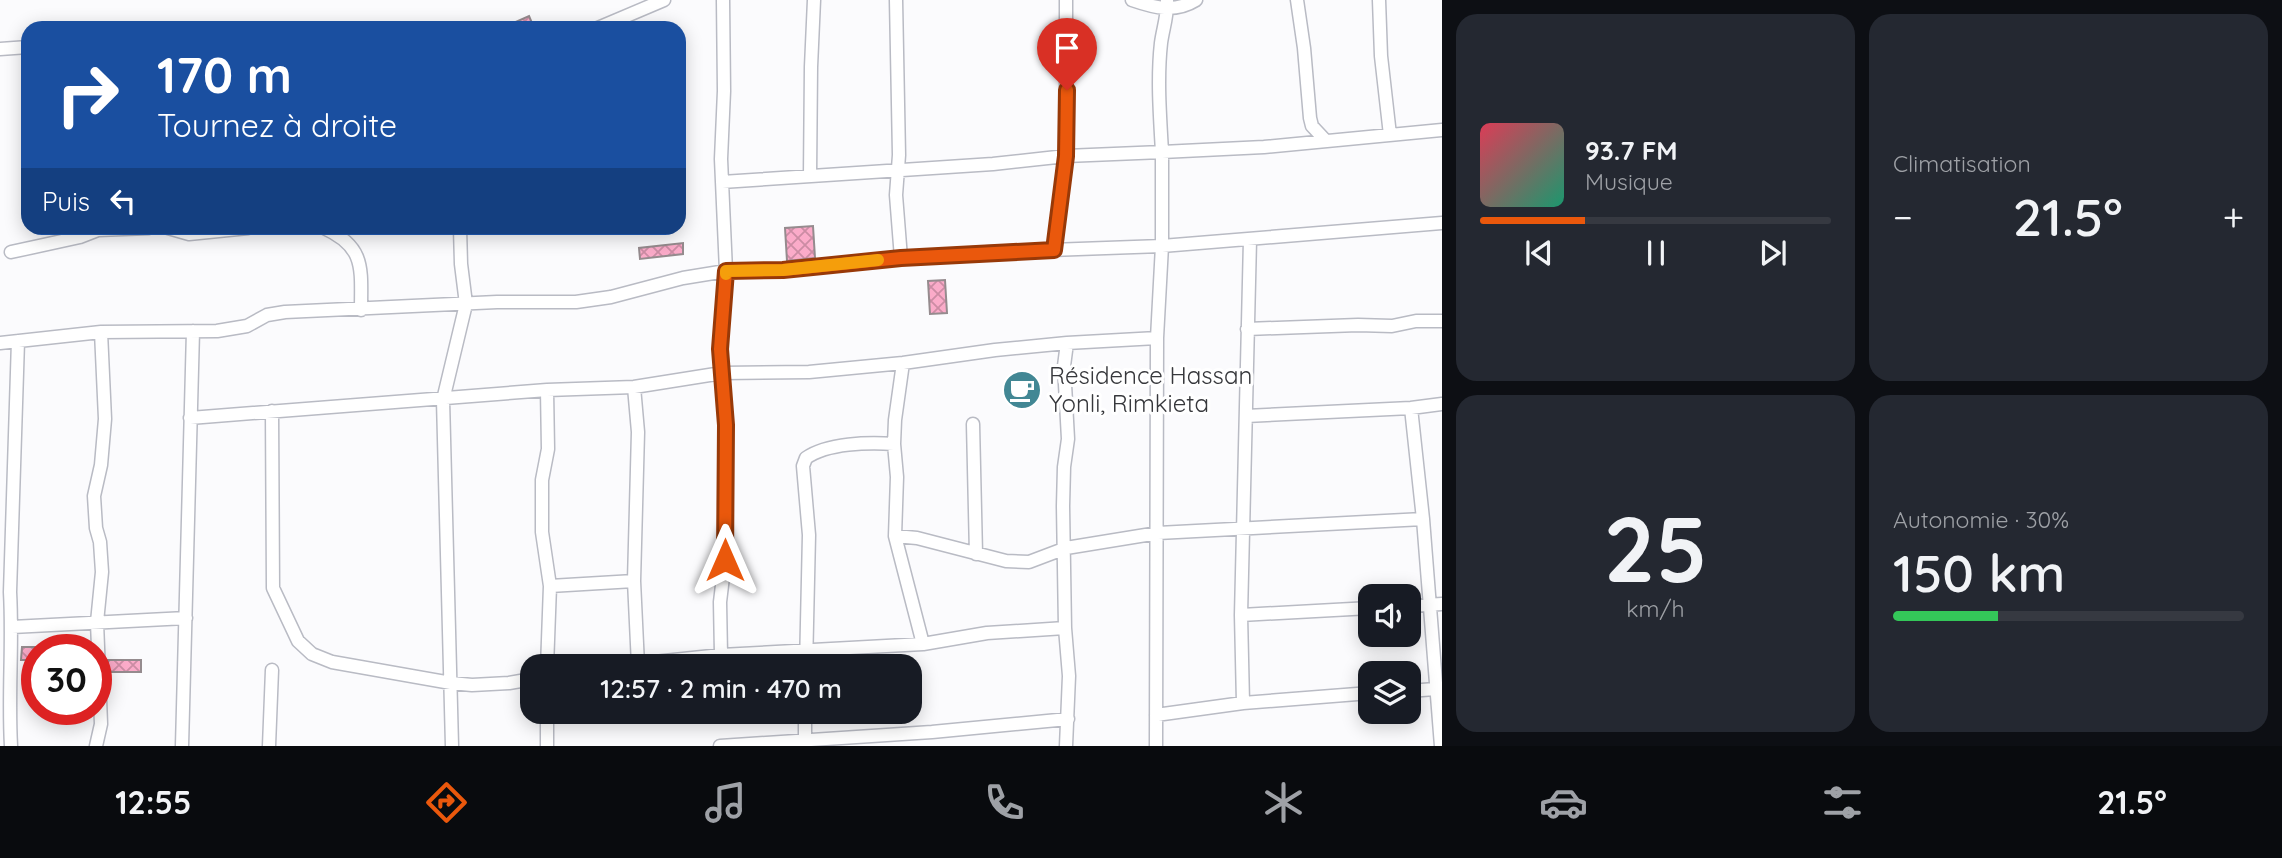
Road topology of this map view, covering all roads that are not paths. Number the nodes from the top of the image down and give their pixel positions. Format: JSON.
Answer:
{"nodes":[{"id":1,"x":664,"y":0,"type":"edge"},
{"id":2,"x":723,"y":0,"type":"edge"},
{"id":3,"x":814,"y":0,"type":"edge"},
{"id":4,"x":896,"y":0,"type":"edge"},
{"id":5,"x":1066,"y":0,"type":"edge"},
{"id":6,"x":1132,"y":0,"type":"edge"},
{"id":7,"x":1196,"y":0,"type":"edge"},
{"id":8,"x":1297,"y":0,"type":"edge"},
{"id":9,"x":1379,"y":0,"type":"edge"},
{"id":10,"x":1167,"y":5,"type":"edge"},
{"id":11,"x":614,"y":21,"type":"edge"},
{"id":12,"x":21,"y":48,"type":"edge"},
{"id":13,"x":0,"y":49,"type":"edge"},
{"id":14,"x":1442,"y":130,"type":"edge"},
{"id":15,"x":1390,"y":135,"type":"junction"},
{"id":16,"x":1326,"y":141,"type":"junction"},
{"id":17,"x":1162,"y":152,"type":"junction"},
{"id":18,"x":1066,"y":156,"type":"junction"},
{"id":19,"x":898,"y":171,"type":"junction"},
{"id":20,"x":810,"y":176,"type":"junction"},
{"id":21,"x":722,"y":182,"type":"junction"},
{"id":22,"x":1442,"y":223,"type":"edge"},
{"id":23,"x":85,"y":235,"type":"edge"},
{"id":24,"x":336,"y":235,"type":"edge"},
{"id":25,"x":460,"y":235,"type":"edge"},
{"id":26,"x":1250,"y":240,"type":"junction"},
{"id":27,"x":1162,"y":246,"type":"junction"},
{"id":28,"x":1054,"y":250,"type":"junction"},
{"id":29,"x":11,"y":252,"type":"dead end"},
{"id":30,"x":901,"y":258,"type":"junction"},
{"id":31,"x":726,"y":271,"type":"junction"},
{"id":32,"x":467,"y":304,"type":"junction"},
{"id":33,"x":361,"y":310,"type":"junction"},
{"id":34,"x":1442,"y":321,"type":"edge"},
{"id":35,"x":1247,"y":329,"type":"junction"},
{"id":36,"x":193,"y":331,"type":"junction"},
{"id":37,"x":101,"y":332,"type":"junction"},
{"id":38,"x":1157,"y":338,"type":"junction"},
{"id":39,"x":18,"y":341,"type":"junction"},
{"id":40,"x":0,"y":343,"type":"edge"},
{"id":41,"x":1067,"y":343,"type":"junction"},
{"id":42,"x":903,"y":363,"type":"junction"},
{"id":43,"x":722,"y":373,"type":"junction"},
{"id":44,"x":634,"y":387,"type":"junction"},
{"id":45,"x":547,"y":390,"type":"junction"},
{"id":46,"x":443,"y":400,"type":"junction"},
{"id":47,"x":1442,"y":404,"type":"edge"},
{"id":48,"x":1411,"y":408,"type":"junction"},
{"id":49,"x":272,"y":411,"type":"junction"},
{"id":50,"x":1246,"y":415,"type":"junction"},
{"id":51,"x":190,"y":418,"type":"junction"},
{"id":52,"x":973,"y":424,"type":"dead end"},
{"id":53,"x":894,"y":444,"type":"junction"},
{"id":54,"x":14,"y":504,"type":"junction"},
{"id":55,"x":0,"y":512,"type":"edge"},
{"id":56,"x":1423,"y":519,"type":"junction"},
{"id":57,"x":1245,"y":529,"type":"junction"},
{"id":58,"x":1158,"y":533,"type":"junction"},
{"id":59,"x":895,"y":536,"type":"junction"},
{"id":60,"x":1066,"y":548,"type":"junction"},
{"id":61,"x":976,"y":554,"type":"junction"},
{"id":62,"x":634,"y":581,"type":"junction"},
{"id":63,"x":550,"y":586,"type":"junction"},
{"id":64,"x":1435,"y":604,"type":"edge"},
{"id":65,"x":1358,"y":609,"type":"edge"},
{"id":66,"x":1241,"y":615,"type":"junction"},
{"id":67,"x":186,"y":618,"type":"junction"},
{"id":68,"x":97,"y":622,"type":"junction"},
{"id":69,"x":12,"y":626,"type":"junction"},
{"id":70,"x":1065,"y":628,"type":"junction"},
{"id":71,"x":923,"y":644,"type":"junction"},
{"id":72,"x":808,"y":652,"type":"junction"},
{"id":73,"x":547,"y":654,"type":"edge"},
{"id":74,"x":637,"y":654,"type":"edge"},
{"id":75,"x":721,"y":654,"type":"edge"},
{"id":76,"x":750,"y":654,"type":"edge"},
{"id":77,"x":272,"y":670,"type":"dead end"},
{"id":78,"x":520,"y":681,"type":"edge"},
{"id":79,"x":451,"y":683,"type":"junction"},
{"id":80,"x":1435,"y":688,"type":"junction"},
{"id":81,"x":1421,"y":690,"type":"edge"},
{"id":82,"x":1358,"y":694,"type":"edge"},
{"id":83,"x":1243,"y":703,"type":"junction"},
{"id":84,"x":5,"y":715,"type":"edge"},
{"id":85,"x":1156,"y":715,"type":"junction"},
{"id":86,"x":1068,"y":719,"type":"junction"},
{"id":87,"x":547,"y":724,"type":"edge"},
{"id":88,"x":804,"y":724,"type":"edge"},
{"id":89,"x":805,"y":742,"type":"edge"},
{"id":90,"x":11,"y":746,"type":"edge"},
{"id":91,"x":96,"y":746,"type":"edge"},
{"id":92,"x":182,"y":746,"type":"edge"},
{"id":93,"x":269,"y":746,"type":"edge"},
{"id":94,"x":452,"y":746,"type":"edge"},
{"id":95,"x":547,"y":746,"type":"edge"},
{"id":96,"x":720,"y":746,"type":"edge"},
{"id":97,"x":1066,"y":746,"type":"edge"},
{"id":98,"x":1156,"y":746,"type":"edge"},
{"id":99,"x":1441,"y":746,"type":"edge"}],
"edges":[{"from":1,"to":11,"type":"street"},
{"from":2,"to":21,"type":"street"},
{"from":3,"to":20,"type":"street"},
{"from":4,"to":19,"type":"street"},
{"from":5,"to":18,"type":"street"},
{"from":6,"to":10,"type":"street"},
{"from":7,"to":10,"type":"street"},
{"from":8,"to":16,"type":"street"},
{"from":9,"to":15,"type":"street"},
{"from":10,"to":17,"type":"street"},
{"from":12,"to":13,"type":"street"},
{"from":14,"to":15,"type":"street"},
{"from":15,"to":16,"type":"street"},
{"from":16,"to":17,"type":"street"},
{"from":17,"to":18,"type":"street"},
{"from":17,"to":27,"type":"street"},
{"from":18,"to":19,"type":"street"},
{"from":18,"to":28,"type":"street"},
{"from":19,"to":20,"type":"street"},
{"from":19,"to":30,"type":"street"},
{"from":20,"to":21,"type":"street"},
{"from":21,"to":31,"type":"street"},
{"from":22,"to":26,"type":"street"},
{"from":23,"to":29,"type":"street"},
{"from":24,"to":33,"type":"street"},
{"from":25,"to":32,"type":"street"},
{"from":26,"to":27,"type":"street"},
{"from":26,"to":35,"type":"street"},
{"from":27,"to":28,"type":"street"},
{"from":27,"to":38,"type":"street"},
{"from":28,"to":30,"type":"street"},
{"from":30,"to":31,"type":"street"},
{"from":31,"to":32,"type":"street"},
{"from":31,"to":43,"type":"street"},
{"from":32,"to":33,"type":"street"},
{"from":32,"to":46,"type":"street"},
{"from":33,"to":36,"type":"street"},
{"from":34,"to":35,"type":"street"},
{"from":35,"to":50,"type":"street"},
{"from":36,"to":37,"type":"street"},
{"from":36,"to":51,"type":"street"},
{"from":37,"to":39,"type":"street"},
{"from":37,"to":68,"type":"street"},
{"from":38,"to":41,"type":"street"},
{"from":38,"to":58,"type":"street"},
{"from":39,"to":40,"type":"street"},
{"from":39,"to":54,"type":"street"},
{"from":41,"to":42,"type":"street"},
{"from":41,"to":60,"type":"street"},
{"from":42,"to":43,"type":"street"},
{"from":42,"to":53,"type":"street"},
{"from":43,"to":44,"type":"street"},
{"from":43,"to":75,"type":"street"},
{"from":44,"to":45,"type":"street"},
{"from":44,"to":62,"type":"street"},
{"from":45,"to":46,"type":"street"},
{"from":45,"to":63,"type":"street"},
{"from":46,"to":49,"type":"street"},
{"from":46,"to":79,"type":"street"},
{"from":47,"to":48,"type":"street"},
{"from":48,"to":50,"type":"street"},
{"from":48,"to":56,"type":"street"},
{"from":49,"to":51,"type":"street"},
{"from":49,"to":79,"type":"street"},
{"from":50,"to":57,"type":"street"},
{"from":51,"to":67,"type":"street"},
{"from":52,"to":61,"type":"street"},
{"from":53,"to":59,"type":"street"},
{"from":53,"to":72,"type":"street"},
{"from":54,"to":55,"type":"street"},
{"from":54,"to":69,"type":"street"},
{"from":56,"to":57,"type":"street"},
{"from":56,"to":64,"type":"street"},
{"from":57,"to":58,"type":"street"},
{"from":57,"to":66,"type":"street"},
{"from":58,"to":60,"type":"street"},
{"from":58,"to":85,"type":"street"},
{"from":59,"to":61,"type":"street"},
{"from":59,"to":71,"type":"street"},
{"from":60,"to":61,"type":"street"},
{"from":60,"to":70,"type":"street"},
{"from":62,"to":63,"type":"street"},
{"from":62,"to":74,"type":"street"},
{"from":63,"to":73,"type":"street"},
{"from":64,"to":80,"type":"street"},
{"from":65,"to":66,"type":"street"},
{"from":66,"to":83,"type":"street"},
{"from":67,"to":68,"type":"street"},
{"from":67,"to":92,"type":"street"},
{"from":68,"to":69,"type":"street"},
{"from":68,"to":91,"type":"street"},
{"from":69,"to":84,"type":"street"},
{"from":70,"to":71,"type":"street"},
{"from":70,"to":86,"type":"street"},
{"from":71,"to":72,"type":"street"},
{"from":72,"to":76,"type":"street"},
{"from":77,"to":93,"type":"street"},
{"from":78,"to":79,"type":"street"},
{"from":79,"to":94,"type":"street"},
{"from":80,"to":81,"type":"street"},
{"from":80,"to":99,"type":"street"},
{"from":82,"to":83,"type":"street"},
{"from":83,"to":85,"type":"street"},
{"from":84,"to":90,"type":"street"},
{"from":85,"to":98,"type":"street"},
{"from":86,"to":89,"type":"street"},
{"from":86,"to":97,"type":"street"},
{"from":87,"to":95,"type":"street"},
{"from":88,"to":89,"type":"street"},
{"from":89,"to":96,"type":"street"}]}
